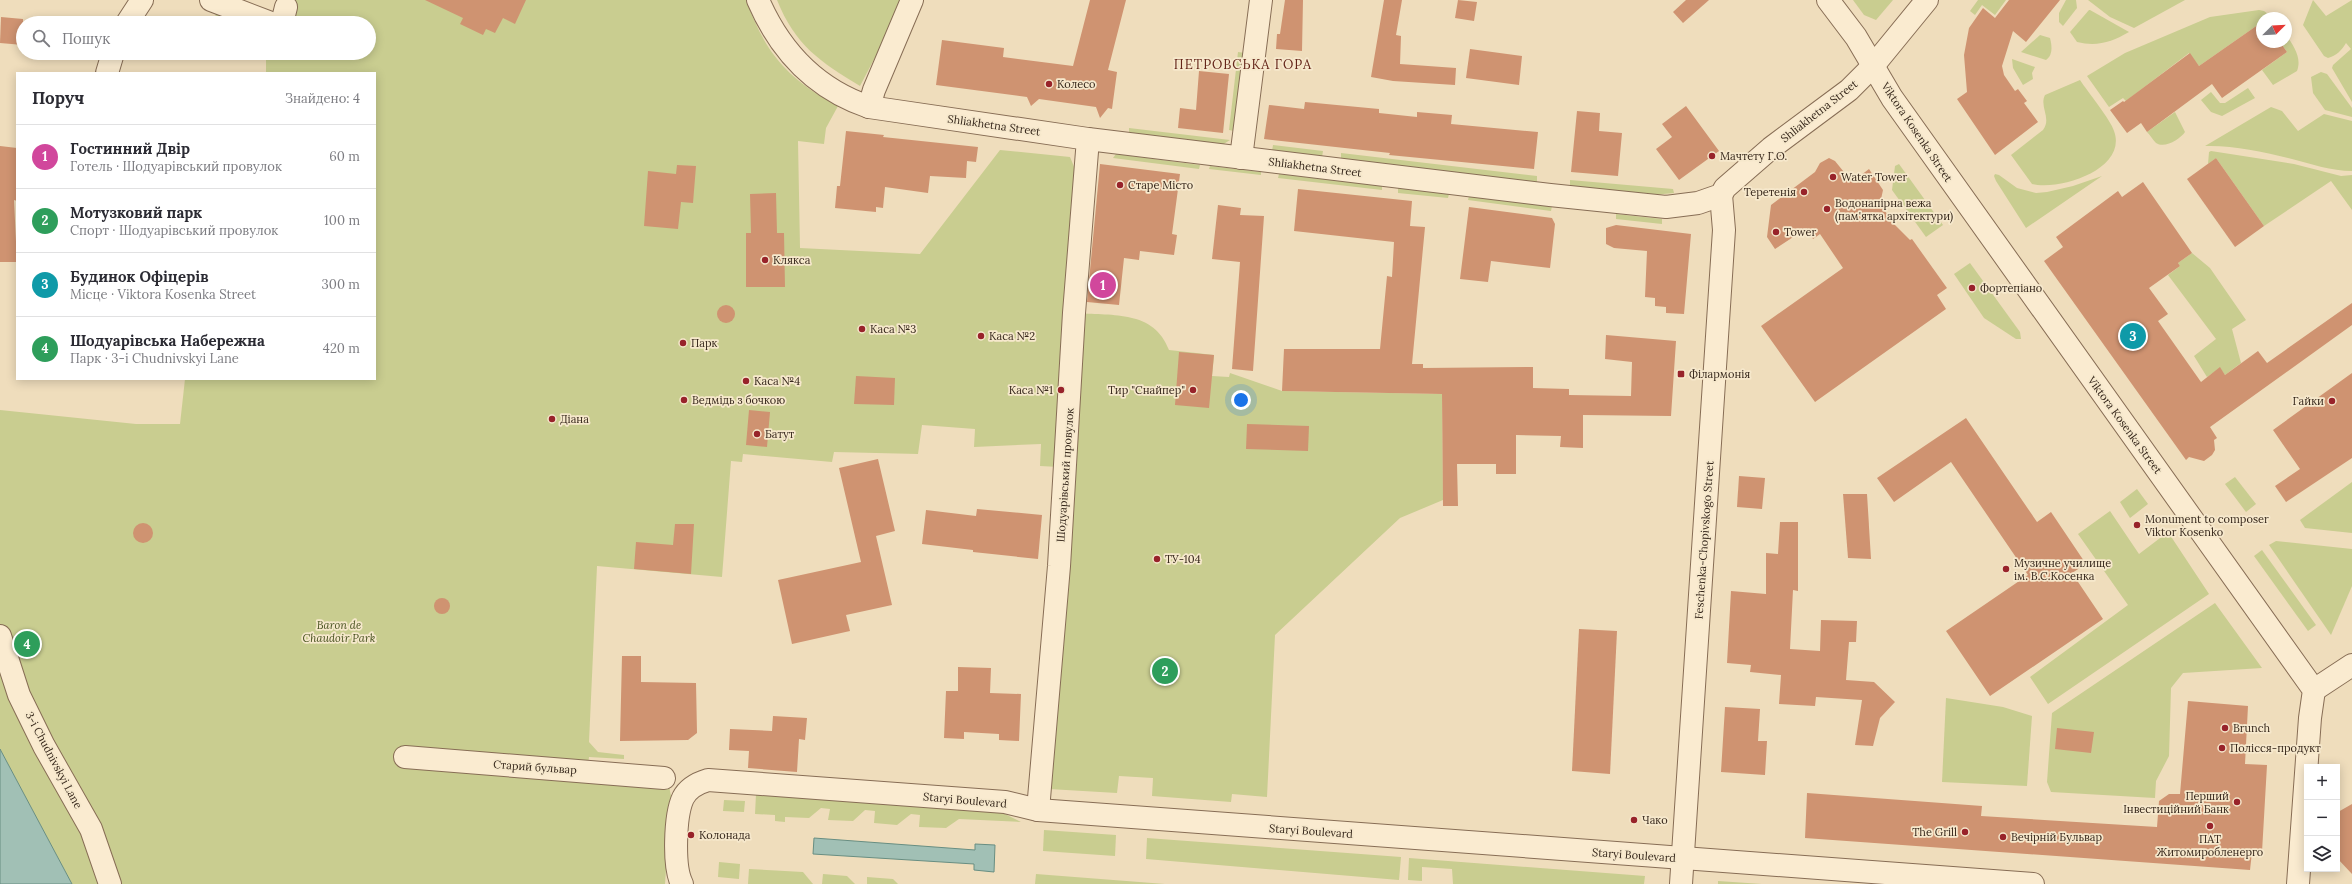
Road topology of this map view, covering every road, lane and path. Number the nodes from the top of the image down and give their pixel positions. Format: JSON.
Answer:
{"nodes":[{"id":1,"x":142,"y":0,"type":"edge"},
{"id":2,"x":212,"y":0,"type":"edge"},
{"id":3,"x":758,"y":0,"type":"edge"},
{"id":4,"x":912,"y":0,"type":"edge"},
{"id":5,"x":1261,"y":0,"type":"edge"},
{"id":6,"x":1828,"y":0,"type":"edge"},
{"id":7,"x":1926,"y":0,"type":"edge"},
{"id":8,"x":132,"y":16,"type":"edge"},
{"id":9,"x":253,"y":16,"type":"edge"},
{"id":10,"x":111,"y":60,"type":"edge"},
{"id":11,"x":1873,"y":66,"type":"junction"},
{"id":12,"x":107,"y":72,"type":"edge"},
{"id":13,"x":869,"y":107,"type":"junction"},
{"id":14,"x":1088,"y":139,"type":"junction"},
{"id":15,"x":1241,"y":158,"type":"junction"},
{"id":16,"x":1721,"y":196,"type":"junction"},
{"id":17,"x":0,"y":636,"type":"edge"},
{"id":18,"x":2352,"y":665,"type":"edge"},
{"id":19,"x":2314,"y":690,"type":"junction"},
{"id":20,"x":405,"y":757,"type":"dead end"},
{"id":21,"x":664,"y":778,"type":"dead end"},
{"id":22,"x":1038,"y":810,"type":"junction"},
{"id":23,"x":1684,"y":859,"type":"junction"},
{"id":24,"x":110,"y":884,"type":"edge"},
{"id":25,"x":682,"y":884,"type":"edge"},
{"id":26,"x":1681,"y":884,"type":"edge"},
{"id":27,"x":2033,"y":884,"type":"edge"},
{"id":28,"x":2298,"y":884,"type":"edge"}],
"edges":[{"from":1,"to":8,"type":"street"},
{"from":2,"to":9,"type":"street"},
{"from":3,"to":13,"type":"street","name":"Shliakhetna Street"},
{"from":4,"to":13,"type":"street"},
{"from":5,"to":15,"type":"street"},
{"from":6,"to":11,"type":"street","name":"Viktora Kosenka Street"},
{"from":7,"to":11,"type":"street","name":"Shliakhetna Street"},
{"from":10,"to":12,"type":"street"},
{"from":11,"to":16,"type":"street","name":"Shliakhetna Street"},
{"from":11,"to":19,"type":"street","name":"Viktora Kosenka Street"},
{"from":13,"to":14,"type":"street","name":"Shliakhetna Street"},
{"from":14,"to":15,"type":"street","name":"Shliakhetna Street"},
{"from":14,"to":22,"type":"street","name":"Шодуарівський провулок"},
{"from":15,"to":16,"type":"street","name":"Shliakhetna Street"},
{"from":16,"to":23,"type":"street","name":"Feschenka-Chopivskogo Street"},
{"from":17,"to":24,"type":"street","name":"3-i Chudnivskyi Lane"},
{"from":18,"to":19,"type":"street"},
{"from":19,"to":28,"type":"street"},
{"from":20,"to":21,"type":"street","name":"Старий бульвар"},
{"from":22,"to":23,"type":"street","name":"Staryi Boulevard"},
{"from":22,"to":25,"type":"street","name":"Staryi Boulevard"},
{"from":23,"to":26,"type":"street","name":"Feschenka-Chopivskogo Street"},
{"from":23,"to":27,"type":"street","name":"Staryi Boulevard"}]}
